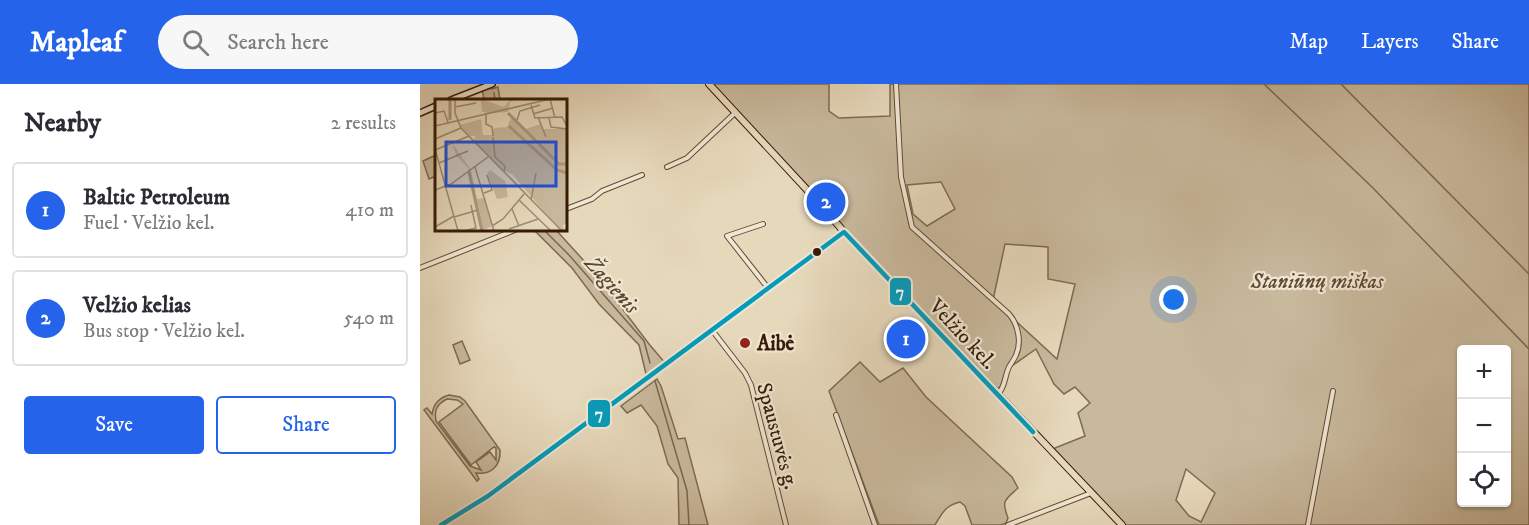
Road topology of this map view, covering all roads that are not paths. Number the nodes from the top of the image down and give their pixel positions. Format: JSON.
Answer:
{"nodes":[{"id":1,"x":492,"y":84,"type":"edge"},
{"id":2,"x":709,"y":84,"type":"edge"},
{"id":3,"x":896,"y":84,"type":"edge"},
{"id":4,"x":454,"y":99,"type":"edge"},
{"id":5,"x":435,"y":106,"type":"edge"},
{"id":6,"x":736,"y":112,"type":"junction"},
{"id":7,"x":420,"y":113,"type":"edge"},
{"id":8,"x":667,"y":167,"type":"dead end"},
{"id":9,"x":642,"y":175,"type":"dead end"},
{"id":10,"x":567,"y":209,"type":"edge"},
{"id":11,"x":763,"y":224,"type":"dead end"},
{"id":12,"x":512,"y":231,"type":"edge"},
{"id":13,"x":844,"y":232,"type":"junction"},
{"id":14,"x":420,"y":268,"type":"edge"},
{"id":15,"x":768,"y":289,"type":"junction"},
{"id":16,"x":712,"y":330,"type":"junction"},
{"id":17,"x":1333,"y":391,"type":"dead end"},
{"id":18,"x":997,"y":394,"type":"junction"},
{"id":19,"x":836,"y":416,"type":"dead end"},
{"id":20,"x":1092,"y":493,"type":"junction"},
{"id":21,"x":441,"y":525,"type":"edge"},
{"id":22,"x":786,"y":525,"type":"edge"},
{"id":23,"x":875,"y":525,"type":"edge"},
{"id":24,"x":1008,"y":525,"type":"edge"},
{"id":25,"x":1122,"y":525,"type":"edge"},
{"id":26,"x":1308,"y":525,"type":"edge"}],
"edges":[{"from":1,"to":4,"type":"main road"},
{"from":2,"to":6,"type":"main road","name":"Velžio kel."},
{"from":3,"to":18,"type":"street"},
{"from":5,"to":7,"type":"main road"},
{"from":6,"to":8,"type":"street"},
{"from":6,"to":13,"type":"main road","name":"Velžio kel."},
{"from":9,"to":10,"type":"street"},
{"from":11,"to":15,"type":"street"},
{"from":12,"to":14,"type":"street"},
{"from":13,"to":15,"type":"main road"},
{"from":13,"to":18,"type":"main road","name":"Velžio kel."},
{"from":15,"to":16,"type":"main road"},
{"from":16,"to":21,"type":"main road"},
{"from":16,"to":22,"type":"street","name":"Spaustuvės g."},
{"from":17,"to":26,"type":"street"},
{"from":18,"to":20,"type":"main road","name":"Velžio kel."},
{"from":19,"to":23,"type":"street"},
{"from":20,"to":24,"type":"street"},
{"from":20,"to":25,"type":"main road","name":"Velžio kel."}]}
